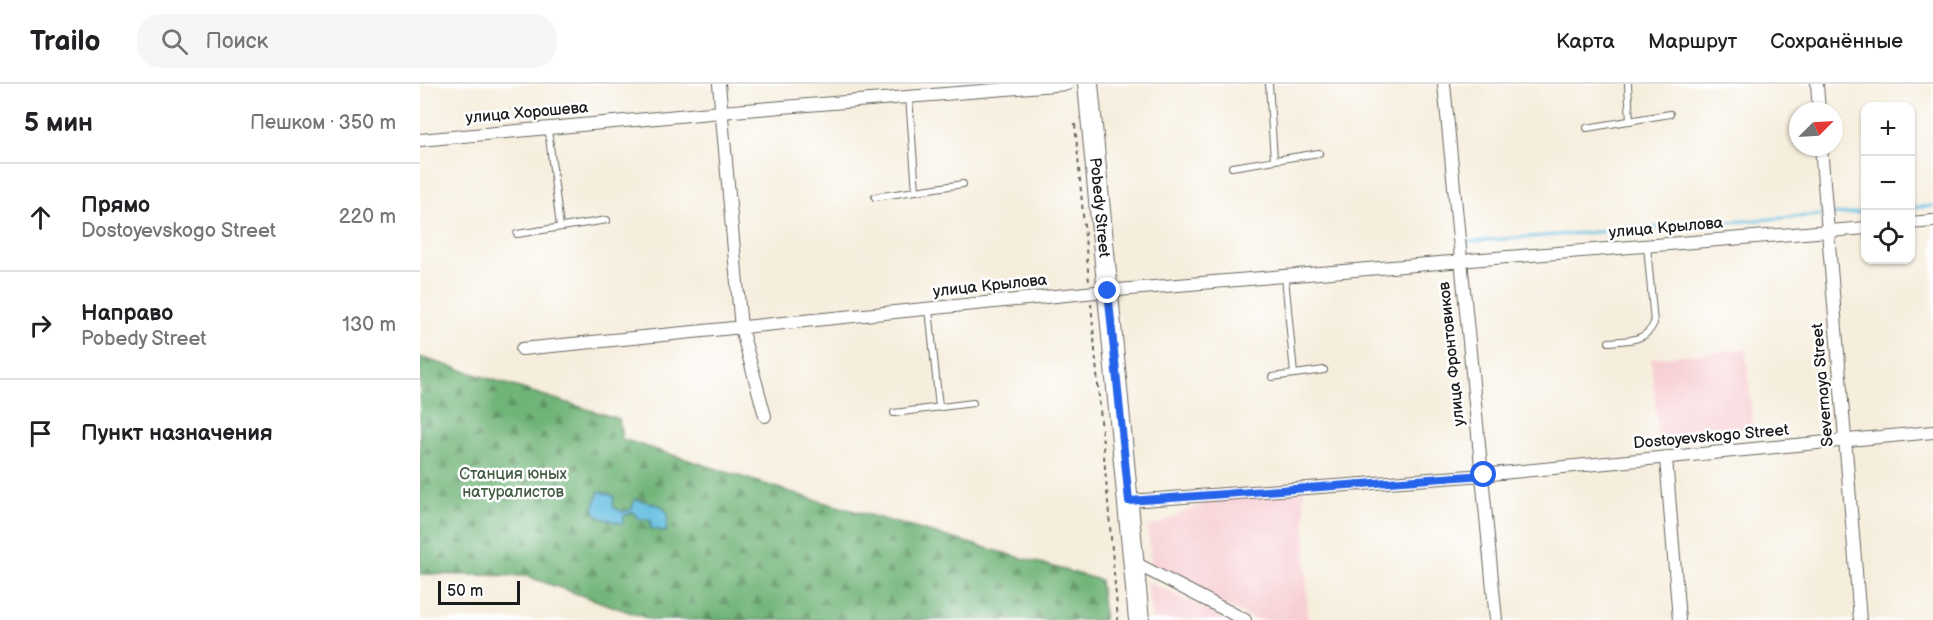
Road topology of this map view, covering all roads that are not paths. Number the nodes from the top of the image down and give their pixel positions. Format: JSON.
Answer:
{"nodes":[{"id":1,"x":719,"y":84,"type":"edge"},
{"id":2,"x":1067,"y":84,"type":"edge"},
{"id":3,"x":1086,"y":84,"type":"edge"},
{"id":4,"x":1269,"y":84,"type":"edge"},
{"id":5,"x":1444,"y":84,"type":"edge"},
{"id":6,"x":1628,"y":84,"type":"edge"},
{"id":7,"x":1817,"y":84,"type":"edge"},
{"id":8,"x":909,"y":97,"type":"junction"},
{"id":9,"x":1818,"y":102,"type":"edge"},
{"id":10,"x":721,"y":112,"type":"junction"},
{"id":11,"x":1670,"y":114,"type":"dead end"},
{"id":12,"x":1630,"y":121,"type":"junction"},
{"id":13,"x":548,"y":128,"type":"junction"},
{"id":14,"x":1587,"y":128,"type":"dead end"},
{"id":15,"x":420,"y":140,"type":"edge"},
{"id":16,"x":1319,"y":153,"type":"dead end"},
{"id":17,"x":1822,"y":156,"type":"edge"},
{"id":18,"x":1274,"y":160,"type":"junction"},
{"id":19,"x":1232,"y":167,"type":"dead end"},
{"id":20,"x":963,"y":184,"type":"dead end"},
{"id":21,"x":916,"y":191,"type":"junction"},
{"id":22,"x":875,"y":197,"type":"dead end"},
{"id":23,"x":607,"y":220,"type":"dead end"},
{"id":24,"x":1933,"y":220,"type":"edge"},
{"id":25,"x":1915,"y":222,"type":"edge"},
{"id":26,"x":560,"y":227,"type":"junction"},
{"id":27,"x":1861,"y":228,"type":"edge"},
{"id":28,"x":1826,"y":232,"type":"junction"},
{"id":29,"x":517,"y":234,"type":"dead end"},
{"id":30,"x":1647,"y":246,"type":"junction"},
{"id":31,"x":1464,"y":261,"type":"junction"},
{"id":32,"x":1285,"y":276,"type":"junction"},
{"id":33,"x":1101,"y":292,"type":"junction"},
{"id":34,"x":929,"y":309,"type":"junction"},
{"id":35,"x":741,"y":328,"type":"junction"},
{"id":36,"x":1609,"y":342,"type":"dead end"},
{"id":37,"x":522,"y":349,"type":"dead end"},
{"id":38,"x":1324,"y":370,"type":"dead end"},
{"id":39,"x":1294,"y":374,"type":"junction"},
{"id":40,"x":1272,"y":377,"type":"dead end"},
{"id":41,"x":974,"y":403,"type":"dead end"},
{"id":42,"x":939,"y":407,"type":"junction"},
{"id":43,"x":894,"y":413,"type":"dead end"},
{"id":44,"x":765,"y":416,"type":"dead end"},
{"id":45,"x":1933,"y":432,"type":"edge"},
{"id":46,"x":1844,"y":441,"type":"junction"},
{"id":47,"x":1666,"y":458,"type":"junction"},
{"id":48,"x":1485,"y":475,"type":"junction"},
{"id":49,"x":1129,"y":501,"type":"junction"},
{"id":50,"x":1132,"y":562,"type":"junction"},
{"id":51,"x":1138,"y":620,"type":"edge"},
{"id":52,"x":1245,"y":620,"type":"edge"},
{"id":53,"x":1496,"y":620,"type":"edge"},
{"id":54,"x":1679,"y":620,"type":"edge"},
{"id":55,"x":1860,"y":620,"type":"edge"}],
"edges":[{"from":1,"to":10,"type":"street"},
{"from":2,"to":8,"type":"street","name":"улица Хорошева"},
{"from":3,"to":33,"type":"main road","name":"Pobedy Street"},
{"from":4,"to":18,"type":"lane"},
{"from":5,"to":31,"type":"street","name":"улица Фронтовиков"},
{"from":6,"to":12,"type":"lane"},
{"from":7,"to":9,"type":"street"},
{"from":8,"to":10,"type":"street","name":"улица Хорошева"},
{"from":8,"to":21,"type":"lane"},
{"from":10,"to":13,"type":"street","name":"улица Хорошева"},
{"from":10,"to":35,"type":"street"},
{"from":11,"to":12,"type":"lane"},
{"from":12,"to":14,"type":"lane"},
{"from":13,"to":15,"type":"street","name":"улица Хорошева"},
{"from":13,"to":26,"type":"lane"},
{"from":16,"to":18,"type":"lane"},
{"from":17,"to":28,"type":"street","name":"Severnaya Street"},
{"from":18,"to":19,"type":"lane"},
{"from":20,"to":21,"type":"lane"},
{"from":21,"to":22,"type":"lane"},
{"from":23,"to":26,"type":"lane"},
{"from":24,"to":25,"type":"street"},
{"from":26,"to":29,"type":"lane"},
{"from":27,"to":28,"type":"street","name":"улица Крылова"},
{"from":28,"to":30,"type":"street","name":"улица Крылова"},
{"from":28,"to":46,"type":"street","name":"Severnaya Street"},
{"from":30,"to":31,"type":"street","name":"улица Крылова"},
{"from":30,"to":36,"type":"lane"},
{"from":31,"to":32,"type":"street","name":"улица Крылова"},
{"from":31,"to":48,"type":"street","name":"улица Фронтовиков"},
{"from":32,"to":33,"type":"street","name":"улица Крылова"},
{"from":32,"to":39,"type":"lane"},
{"from":33,"to":34,"type":"street","name":"улица Крылова"},
{"from":33,"to":49,"type":"main road","name":"Pobedy Street"},
{"from":33,"to":50,"type":"main road","name":"Pobedy Street"},
{"from":34,"to":35,"type":"street","name":"улица Крылова"},
{"from":34,"to":42,"type":"lane"},
{"from":35,"to":37,"type":"street","name":"улица Крылова"},
{"from":35,"to":44,"type":"street"},
{"from":38,"to":39,"type":"lane"},
{"from":39,"to":40,"type":"lane"},
{"from":41,"to":42,"type":"lane"},
{"from":42,"to":43,"type":"lane"},
{"from":45,"to":46,"type":"street","name":"Dostoyevskogo Street"},
{"from":46,"to":47,"type":"street","name":"Dostoyevskogo Street"},
{"from":46,"to":55,"type":"street","name":"Severnaya Street"},
{"from":47,"to":48,"type":"street","name":"Dostoyevskogo Street"},
{"from":47,"to":54,"type":"street"},
{"from":48,"to":49,"type":"street","name":"Dostoyevskogo Street"},
{"from":48,"to":53,"type":"street","name":"улица Фронтовиков"},
{"from":49,"to":50,"type":"main road","name":"Pobedy Street"},
{"from":50,"to":51,"type":"main road","name":"Pobedy Street"},
{"from":50,"to":52,"type":"street"}]}
